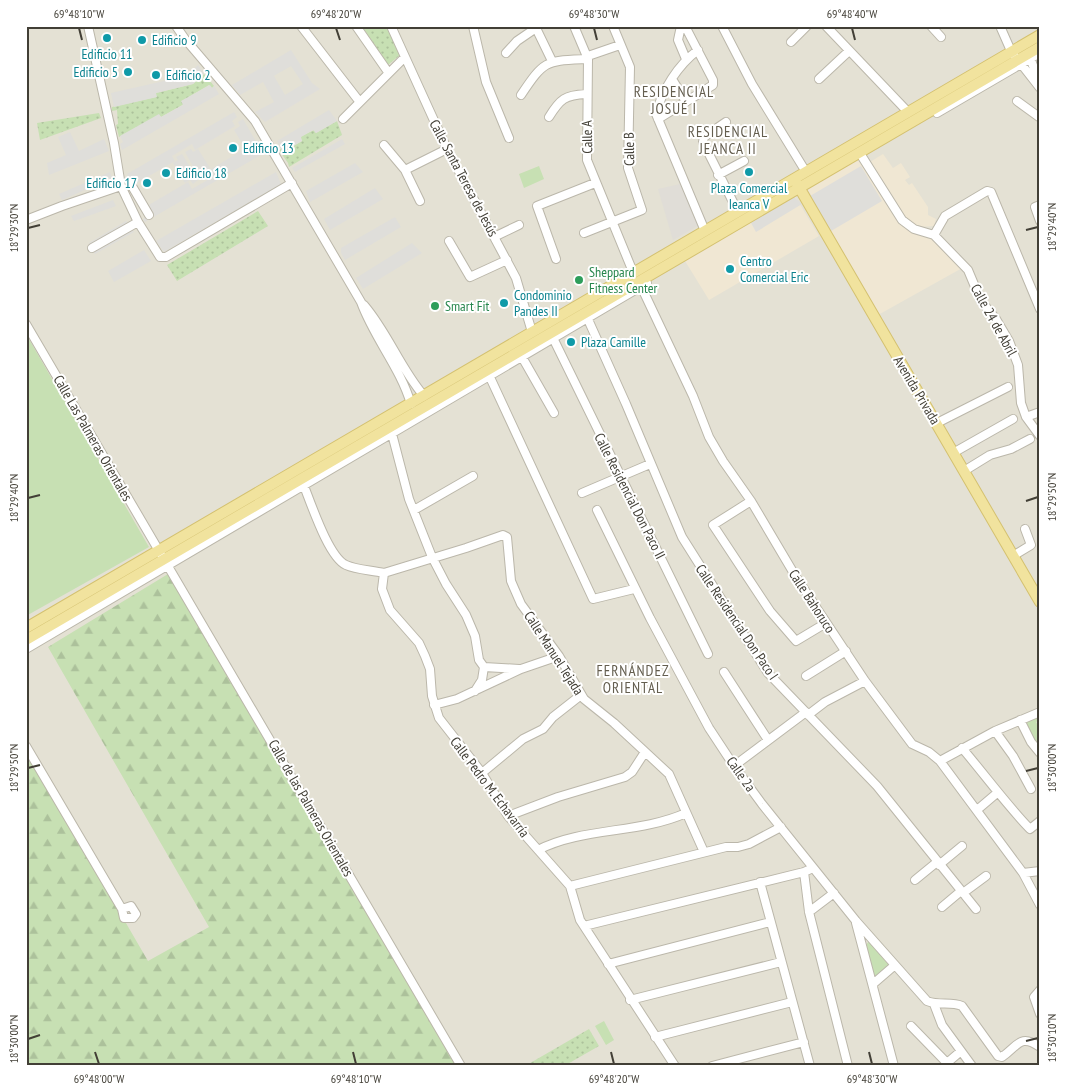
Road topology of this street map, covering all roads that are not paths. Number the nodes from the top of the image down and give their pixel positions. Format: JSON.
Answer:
{"nodes":[{"id":1,"x":88,"y":26,"type":"edge"},
{"id":2,"x":176,"y":26,"type":"edge"},
{"id":3,"x":301,"y":26,"type":"edge"},
{"id":4,"x":356,"y":26,"type":"edge"},
{"id":5,"x":391,"y":26,"type":"edge"},
{"id":6,"x":473,"y":26,"type":"edge"},
{"id":7,"x":574,"y":26,"type":"edge"},
{"id":8,"x":613,"y":26,"type":"edge"},
{"id":9,"x":681,"y":26,"type":"edge"},
{"id":10,"x":685,"y":26,"type":"edge"},
{"id":11,"x":722,"y":26,"type":"edge"},
{"id":12,"x":807,"y":26,"type":"edge"},
{"id":13,"x":826,"y":26,"type":"edge"},
{"id":14,"x":931,"y":26,"type":"edge"},
{"id":15,"x":1000,"y":26,"type":"edge"},
{"id":16,"x":536,"y":27,"type":"edge"},
{"id":17,"x":1040,"y":35,"type":"edge"},
{"id":18,"x":941,"y":37,"type":"dead end"},
{"id":19,"x":791,"y":42,"type":"dead end"},
{"id":20,"x":620,"y":45,"type":"junction"},
{"id":21,"x":1040,"y":47,"type":"edge"},
{"id":22,"x":698,"y":50,"type":"junction"},
{"id":23,"x":849,"y":51,"type":"junction"},
{"id":24,"x":1028,"y":52,"type":"junction"},
{"id":25,"x":1040,"y":53,"type":"edge"},
{"id":26,"x":506,"y":54,"type":"dead end"},
{"id":27,"x":405,"y":57,"type":"junction"},
{"id":28,"x":588,"y":58,"type":"junction"},
{"id":29,"x":1016,"y":58,"type":"junction"},
{"id":30,"x":686,"y":59,"type":"junction"},
{"id":31,"x":552,"y":61,"type":"junction"},
{"id":32,"x":388,"y":72,"type":"junction"},
{"id":33,"x":672,"y":79,"type":"junction"},
{"id":34,"x":819,"y":79,"type":"dead end"},
{"id":35,"x":1040,"y":84,"type":"edge"},
{"id":36,"x":1040,"y":88,"type":"edge"},
{"id":37,"x":586,"y":94,"type":"junction"},
{"id":38,"x":521,"y":95,"type":"dead end"},
{"id":39,"x":685,"y":100,"type":"junction"},
{"id":40,"x":359,"y":101,"type":"junction"},
{"id":41,"x":1017,"y":101,"type":"dead end"},
{"id":42,"x":908,"y":112,"type":"junction"},
{"id":43,"x":549,"y":117,"type":"dead end"},
{"id":44,"x":1039,"y":117,"type":"edge"},
{"id":45,"x":343,"y":119,"type":"dead end"},
{"id":46,"x":658,"y":119,"type":"junction"},
{"id":47,"x":726,"y":122,"type":"dead end"},
{"id":48,"x":509,"y":138,"type":"dead end"},
{"id":49,"x":384,"y":145,"type":"dead end"},
{"id":50,"x":447,"y":149,"type":"junction"},
{"id":51,"x":861,"y":155,"type":"junction"},
{"id":52,"x":744,"y":161,"type":"dead end"},
{"id":53,"x":405,"y":170,"type":"junction"},
{"id":54,"x":806,"y":172,"type":"junction"},
{"id":55,"x":718,"y":175,"type":"junction"},
{"id":56,"x":129,"y":181,"type":"dead end"},
{"id":57,"x":292,"y":183,"type":"junction"},
{"id":58,"x":595,"y":183,"type":"junction"},
{"id":59,"x":798,"y":185,"type":"junction"},
{"id":60,"x":120,"y":186,"type":"junction"},
{"id":61,"x":420,"y":201,"type":"dead end"},
{"id":62,"x":1040,"y":205,"type":"edge"},
{"id":63,"x":738,"y":212,"type":"junction"},
{"id":64,"x":150,"y":215,"type":"dead end"},
{"id":65,"x":26,"y":220,"type":"edge"},
{"id":66,"x":1040,"y":221,"type":"edge"},
{"id":67,"x":138,"y":222,"type":"junction"},
{"id":68,"x":611,"y":223,"type":"junction"},
{"id":69,"x":518,"y":225,"type":"dead end"},
{"id":70,"x":705,"y":231,"type":"junction"},
{"id":71,"x":584,"y":233,"type":"dead end"},
{"id":72,"x":934,"y":235,"type":"junction"},
{"id":73,"x":494,"y":237,"type":"junction"},
{"id":74,"x":449,"y":241,"type":"dead end"},
{"id":75,"x":92,"y":248,"type":"dead end"},
{"id":76,"x":507,"y":260,"type":"junction"},
{"id":77,"x":556,"y":260,"type":"dead end"},
{"id":78,"x":638,"y":280,"type":"junction"},
{"id":79,"x":1040,"y":309,"type":"edge"},
{"id":80,"x":586,"y":316,"type":"junction"},
{"id":81,"x":372,"y":320,"type":"junction"},
{"id":82,"x":26,"y":324,"type":"edge"},
{"id":83,"x":532,"y":332,"type":"junction"},
{"id":84,"x":553,"y":338,"type":"junction"},
{"id":85,"x":522,"y":357,"type":"junction"},
{"id":86,"x":488,"y":374,"type":"junction"},
{"id":87,"x":1008,"y":387,"type":"dead end"},
{"id":88,"x":424,"y":396,"type":"junction"},
{"id":89,"x":411,"y":404,"type":"junction"},
{"id":90,"x":554,"y":412,"type":"dead end"},
{"id":91,"x":1040,"y":412,"type":"edge"},
{"id":92,"x":1026,"y":417,"type":"junction"},
{"id":93,"x":1013,"y":419,"type":"dead end"},
{"id":94,"x":937,"y":423,"type":"junction"},
{"id":95,"x":391,"y":430,"type":"junction"},
{"id":96,"x":1040,"y":436,"type":"edge"},
{"id":97,"x":1030,"y":439,"type":"dead end"},
{"id":98,"x":953,"y":453,"type":"junction"},
{"id":99,"x":650,"y":464,"type":"junction"},
{"id":100,"x":964,"y":471,"type":"junction"},
{"id":101,"x":473,"y":476,"type":"dead end"},
{"id":102,"x":621,"y":477,"type":"junction"},
{"id":103,"x":302,"y":482,"type":"junction"},
{"id":104,"x":582,"y":493,"type":"dead end"},
{"id":105,"x":751,"y":501,"type":"junction"},
{"id":106,"x":414,"y":510,"type":"junction"},
{"id":107,"x":596,"y":510,"type":"dead end"},
{"id":108,"x":1025,"y":529,"type":"dead end"},
{"id":109,"x":1013,"y":556,"type":"junction"},
{"id":110,"x":432,"y":557,"type":"junction"},
{"id":111,"x":164,"y":558,"type":"junction"},
{"id":112,"x":384,"y":572,"type":"junction"},
{"id":113,"x":634,"y":589,"type":"junction"},
{"id":114,"x":1040,"y":602,"type":"edge"},
{"id":115,"x":826,"y":623,"type":"junction"},
{"id":116,"x":26,"y":628,"type":"edge"},
{"id":117,"x":26,"y":640,"type":"edge"},
{"id":118,"x":26,"y":649,"type":"edge"},
{"id":119,"x":846,"y":651,"type":"junction"},
{"id":120,"x":708,"y":654,"type":"dead end"},
{"id":121,"x":559,"y":656,"type":"junction"},
{"id":122,"x":484,"y":667,"type":"junction"},
{"id":123,"x":521,"y":669,"type":"junction"},
{"id":124,"x":724,"y":672,"type":"dead end"},
{"id":125,"x":806,"y":676,"type":"dead end"},
{"id":126,"x":865,"y":681,"type":"junction"},
{"id":127,"x":475,"y":691,"type":"junction"},
{"id":128,"x":581,"y":695,"type":"junction"},
{"id":129,"x":434,"y":705,"type":"junction"},
{"id":130,"x":1040,"y":712,"type":"edge"},
{"id":131,"x":807,"y":713,"type":"junction"},
{"id":132,"x":1020,"y":720,"type":"junction"},
{"id":133,"x":994,"y":731,"type":"junction"},
{"id":134,"x":768,"y":740,"type":"junction"},
{"id":135,"x":26,"y":746,"type":"edge"},
{"id":136,"x":962,"y":748,"type":"junction"},
{"id":137,"x":645,"y":752,"type":"junction"},
{"id":138,"x":1040,"y":753,"type":"edge"},
{"id":139,"x":940,"y":761,"type":"junction"},
{"id":140,"x":734,"y":766,"type":"junction"},
{"id":141,"x":482,"y":773,"type":"junction"},
{"id":142,"x":1031,"y":789,"type":"dead end"},
{"id":143,"x":997,"y":793,"type":"junction"},
{"id":144,"x":977,"y":810,"type":"junction"},
{"id":145,"x":686,"y":814,"type":"junction"},
{"id":146,"x":508,"y":816,"type":"junction"},
{"id":147,"x":1040,"y":821,"type":"edge"},
{"id":148,"x":781,"y":828,"type":"junction"},
{"id":149,"x":962,"y":846,"type":"dead end"},
{"id":150,"x":538,"y":850,"type":"junction"},
{"id":151,"x":704,"y":852,"type":"junction"},
{"id":152,"x":938,"y":863,"type":"junction"},
{"id":153,"x":813,"y":868,"type":"junction"},
{"id":154,"x":804,"y":872,"type":"junction"},
{"id":155,"x":1040,"y":872,"type":"edge"},
{"id":156,"x":1023,"y":873,"type":"junction"},
{"id":157,"x":986,"y":876,"type":"dead end"},
{"id":158,"x":915,"y":880,"type":"dead end"},
{"id":159,"x":760,"y":882,"type":"junction"},
{"id":160,"x":570,"y":886,"type":"junction"},
{"id":161,"x":962,"y":892,"type":"junction"},
{"id":162,"x":834,"y":893,"type":"junction"},
{"id":163,"x":1040,"y":905,"type":"edge"},
{"id":164,"x":942,"y":907,"type":"dead end"},
{"id":165,"x":122,"y":909,"type":"dead end"},
{"id":166,"x":976,"y":909,"type":"dead end"},
{"id":167,"x":809,"y":912,"type":"junction"},
{"id":168,"x":856,"y":921,"type":"junction"},
{"id":169,"x":770,"y":922,"type":"junction"},
{"id":170,"x":584,"y":926,"type":"junction"},
{"id":171,"x":781,"y":962,"type":"junction"},
{"id":172,"x":608,"y":964,"type":"junction"},
{"id":173,"x":895,"y":965,"type":"junction"},
{"id":174,"x":873,"y":984,"type":"junction"},
{"id":175,"x":1040,"y":990,"type":"edge"},
{"id":176,"x":630,"y":1000,"type":"junction"},
{"id":177,"x":792,"y":1002,"type":"junction"},
{"id":178,"x":934,"y":1004,"type":"junction"},
{"id":179,"x":1040,"y":1014,"type":"edge"},
{"id":180,"x":911,"y":1026,"type":"dead end"},
{"id":181,"x":655,"y":1037,"type":"junction"},
{"id":182,"x":804,"y":1042,"type":"junction"},
{"id":183,"x":1040,"y":1047,"type":"edge"},
{"id":184,"x":961,"y":1051,"type":"junction"},
{"id":185,"x":948,"y":1064,"type":"edge"},
{"id":186,"x":462,"y":1066,"type":"edge"},
{"id":187,"x":674,"y":1066,"type":"edge"},
{"id":188,"x":712,"y":1066,"type":"edge"},
{"id":189,"x":810,"y":1066,"type":"edge"},
{"id":190,"x":848,"y":1066,"type":"edge"},
{"id":191,"x":894,"y":1066,"type":"edge"},
{"id":192,"x":972,"y":1066,"type":"edge"}],
"edges":[{"from":1,"to":60,"type":"street"},
{"from":2,"to":57,"type":"street"},
{"from":3,"to":40,"type":"street"},
{"from":4,"to":32,"type":"street"},
{"from":5,"to":27,"type":"street","name":"Calle Santa Teresa de Jesús"},
{"from":6,"to":48,"type":"street"},
{"from":7,"to":28,"type":"street","name":"Calle A"},
{"from":8,"to":20,"type":"street","name":"Calle B"},
{"from":9,"to":30,"type":"street"},
{"from":10,"to":22,"type":"street"},
{"from":11,"to":54,"type":"street"},
{"from":12,"to":19,"type":"street"},
{"from":13,"to":23,"type":"street"},
{"from":14,"to":18,"type":"street"},
{"from":15,"to":29,"type":"street"},
{"from":16,"to":26,"type":"street"},
{"from":16,"to":31,"type":"street"},
{"from":17,"to":24,"type":"main road"},
{"from":20,"to":28,"type":"street"},
{"from":20,"to":68,"type":"street","name":"Calle B"},
{"from":21,"to":24,"type":"main road"},
{"from":22,"to":30,"type":"street"},
{"from":22,"to":39,"type":"street"},
{"from":23,"to":34,"type":"street"},
{"from":23,"to":42,"type":"street"},
{"from":24,"to":25,"type":"street"},
{"from":24,"to":29,"type":"main road"},
{"from":24,"to":29,"type":"street"},
{"from":24,"to":35,"type":"street"},
{"from":27,"to":32,"type":"street"},
{"from":27,"to":50,"type":"street","name":"Calle Santa Teresa de Jesús"},
{"from":28,"to":31,"type":"street"},
{"from":28,"to":37,"type":"street","name":"Calle A"},
{"from":29,"to":36,"type":"street"},
{"from":29,"to":42,"type":"main road"},
{"from":29,"to":51,"type":"street"},
{"from":29,"to":59,"type":"main road"},
{"from":30,"to":33,"type":"street"},
{"from":31,"to":38,"type":"street"},
{"from":32,"to":40,"type":"street"},
{"from":33,"to":39,"type":"street"},
{"from":33,"to":46,"type":"street"},
{"from":37,"to":43,"type":"street"},
{"from":37,"to":58,"type":"street","name":"Calle A"},
{"from":39,"to":46,"type":"street"},
{"from":40,"to":45,"type":"street"},
{"from":41,"to":44,"type":"street"},
{"from":42,"to":54,"type":"main road"},
{"from":46,"to":70,"type":"street"},
{"from":47,"to":55,"type":"street"},
{"from":49,"to":53,"type":"street"},
{"from":50,"to":53,"type":"street"},
{"from":50,"to":73,"type":"street","name":"Calle Santa Teresa de Jesús"},
{"from":51,"to":59,"type":"street"},
{"from":51,"to":72,"type":"street","name":"Calle 24 de Abril"},
{"from":52,"to":55,"type":"street"},
{"from":53,"to":61,"type":"street"},
{"from":54,"to":59,"type":"main road"},
{"from":55,"to":63,"type":"street"},
{"from":56,"to":64,"type":"street"},
{"from":57,"to":67,"type":"street"},
{"from":57,"to":81,"type":"street"},
{"from":58,"to":68,"type":"street","name":"Calle A"},
{"from":58,"to":77,"type":"street"},
{"from":59,"to":63,"type":"main road"},
{"from":59,"to":78,"type":"main road"},
{"from":59,"to":94,"type":"main road","name":"Avenida Privada"},
{"from":60,"to":65,"type":"street"},
{"from":60,"to":67,"type":"street"},
{"from":62,"to":66,"type":"street"},
{"from":63,"to":70,"type":"main road"},
{"from":67,"to":75,"type":"street"},
{"from":68,"to":71,"type":"street","name":"Calle B"},
{"from":68,"to":78,"type":"street","name":"Calle A"},
{"from":69,"to":73,"type":"street"},
{"from":70,"to":78,"type":"main road"},
{"from":72,"to":79,"type":"street"},
{"from":72,"to":92,"type":"street","name":"Calle 24 de Abril"},
{"from":73,"to":76,"type":"street","name":"Calle Santa Teresa de Jesús"},
{"from":74,"to":76,"type":"street"},
{"from":76,"to":83,"type":"street","name":"Calle Santa Teresa de Jesús"},
{"from":78,"to":80,"type":"main road"},
{"from":78,"to":83,"type":"main road"},
{"from":78,"to":105,"type":"street","name":"Calle Bahoruco"},
{"from":80,"to":84,"type":"street"},
{"from":80,"to":86,"type":"main road"},
{"from":80,"to":99,"type":"street","name":"Calle Residencial Don Paco I"},
{"from":81,"to":88,"type":"street"},
{"from":81,"to":89,"type":"street"},
{"from":82,"to":111,"type":"street","name":"Calle Las Palmeras Orientales"},
{"from":83,"to":88,"type":"main road"},
{"from":84,"to":85,"type":"street"},
{"from":84,"to":102,"type":"street","name":"Calle Residencial Don Paco II"},
{"from":85,"to":86,"type":"street"},
{"from":85,"to":90,"type":"street"},
{"from":86,"to":95,"type":"main road"},
{"from":86,"to":113,"type":"street"},
{"from":87,"to":94,"type":"street"},
{"from":88,"to":89,"type":"main road"},
{"from":89,"to":111,"type":"main road"},
{"from":91,"to":92,"type":"street"},
{"from":92,"to":96,"type":"street","name":"Calle 24 de Abril"},
{"from":93,"to":98,"type":"street"},
{"from":94,"to":98,"type":"main road","name":"Avenida Privada"},
{"from":95,"to":103,"type":"main road"},
{"from":95,"to":106,"type":"street"},
{"from":97,"to":100,"type":"street"},
{"from":98,"to":100,"type":"main road","name":"Avenida Privada"},
{"from":99,"to":102,"type":"street"},
{"from":99,"to":131,"type":"street","name":"Calle Residencial Don Paco I"},
{"from":100,"to":109,"type":"main road","name":"Avenida Privada"},
{"from":101,"to":106,"type":"street"},
{"from":102,"to":104,"type":"street"},
{"from":102,"to":120,"type":"street","name":"Calle Residencial Don Paco II"},
{"from":103,"to":111,"type":"main road"},
{"from":103,"to":112,"type":"street"},
{"from":105,"to":115,"type":"street","name":"Calle Bahoruco"},
{"from":105,"to":115,"type":"street"},
{"from":106,"to":110,"type":"street"},
{"from":107,"to":113,"type":"street","name":"Calle 2a"},
{"from":108,"to":109,"type":"street"},
{"from":109,"to":114,"type":"main road","name":"Avenida Privada"},
{"from":110,"to":112,"type":"street"},
{"from":110,"to":121,"type":"street","name":"Calle Manuel Tejada"},
{"from":110,"to":122,"type":"street"},
{"from":111,"to":116,"type":"main road"},
{"from":111,"to":117,"type":"main road"},
{"from":111,"to":118,"type":"street"},
{"from":111,"to":186,"type":"street","name":"Calle de las Palmeras Orientales"},
{"from":112,"to":129,"type":"street","name":"Calle Pedro M. Echavarría"},
{"from":113,"to":140,"type":"street","name":"Calle 2a"},
{"from":115,"to":119,"type":"street","name":"Calle Bahoruco"},
{"from":119,"to":125,"type":"street"},
{"from":119,"to":126,"type":"street","name":"Calle Bahoruco"},
{"from":121,"to":123,"type":"street"},
{"from":121,"to":128,"type":"street","name":"Calle Manuel Tejada"},
{"from":122,"to":123,"type":"street"},
{"from":122,"to":127,"type":"street"},
{"from":123,"to":127,"type":"street"},
{"from":124,"to":134,"type":"street"},
{"from":126,"to":131,"type":"street"},
{"from":126,"to":139,"type":"street","name":"Calle Bahoruco"},
{"from":127,"to":129,"type":"street"},
{"from":128,"to":137,"type":"street","name":"Calle Manuel Tejada"},
{"from":128,"to":141,"type":"street"},
{"from":129,"to":141,"type":"street","name":"Calle Pedro M. Echavarría"},
{"from":130,"to":132,"type":"street"},
{"from":131,"to":134,"type":"street"},
{"from":131,"to":152,"type":"street","name":"Calle Residencial Don Paco I"},
{"from":132,"to":133,"type":"street"},
{"from":132,"to":138,"type":"street"},
{"from":133,"to":136,"type":"street"},
{"from":133,"to":142,"type":"street"},
{"from":134,"to":140,"type":"street"},
{"from":135,"to":165,"type":"street"},
{"from":136,"to":139,"type":"street"},
{"from":136,"to":143,"type":"street"},
{"from":137,"to":145,"type":"street","name":"Calle Manuel Tejada"},
{"from":137,"to":146,"type":"street"},
{"from":139,"to":144,"type":"street","name":"Calle Bahoruco"},
{"from":140,"to":148,"type":"street","name":"Calle 2a"},
{"from":141,"to":146,"type":"street","name":"Calle Pedro M. Echavarría"},
{"from":143,"to":144,"type":"street"},
{"from":143,"to":147,"type":"street"},
{"from":144,"to":156,"type":"street","name":"Calle Bahoruco"},
{"from":145,"to":150,"type":"street"},
{"from":145,"to":151,"type":"street","name":"Calle Manuel Tejada"},
{"from":146,"to":150,"type":"street","name":"Calle Pedro M. Echavarría"},
{"from":148,"to":151,"type":"street"},
{"from":148,"to":153,"type":"street","name":"Calle 2a"},
{"from":149,"to":152,"type":"street"},
{"from":150,"to":160,"type":"street","name":"Calle Pedro M. Echavarría"},
{"from":151,"to":160,"type":"street"},
{"from":152,"to":158,"type":"street"},
{"from":152,"to":161,"type":"street","name":"Calle Residencial Don Paco I"},
{"from":153,"to":154,"type":"street"},
{"from":153,"to":162,"type":"street","name":"Calle 2a"},
{"from":154,"to":159,"type":"street"},
{"from":154,"to":167,"type":"street"},
{"from":155,"to":156,"type":"street"},
{"from":156,"to":163,"type":"street","name":"Calle Bahoruco"},
{"from":157,"to":161,"type":"street"},
{"from":159,"to":169,"type":"street"},
{"from":159,"to":170,"type":"street"},
{"from":160,"to":170,"type":"street","name":"Calle Pedro M. Echavarría"},
{"from":161,"to":164,"type":"street"},
{"from":161,"to":166,"type":"street","name":"Calle Residencial Don Paco I"},
{"from":162,"to":167,"type":"street"},
{"from":162,"to":168,"type":"street","name":"Calle 2a"},
{"from":167,"to":190,"type":"street"},
{"from":168,"to":173,"type":"street","name":"Calle 2a"},
{"from":168,"to":174,"type":"street"},
{"from":169,"to":171,"type":"street"},
{"from":169,"to":172,"type":"street"},
{"from":170,"to":172,"type":"street","name":"Calle Pedro M. Echavarría"},
{"from":171,"to":176,"type":"street"},
{"from":171,"to":177,"type":"street"},
{"from":172,"to":176,"type":"street","name":"Calle Pedro M. Echavarría"},
{"from":173,"to":174,"type":"street"},
{"from":173,"to":178,"type":"street","name":"Calle 2a"},
{"from":174,"to":191,"type":"street"},
{"from":175,"to":179,"type":"street"},
{"from":176,"to":181,"type":"street","name":"Calle Pedro M. Echavarría"},
{"from":177,"to":181,"type":"street"},
{"from":177,"to":182,"type":"street"},
{"from":178,"to":183,"type":"street"},
{"from":178,"to":184,"type":"street"},
{"from":180,"to":185,"type":"street"},
{"from":181,"to":187,"type":"street","name":"Calle Pedro M. Echavarría"},
{"from":182,"to":188,"type":"street"},
{"from":182,"to":189,"type":"street"},
{"from":184,"to":185,"type":"street"},
{"from":184,"to":192,"type":"street"}]}
